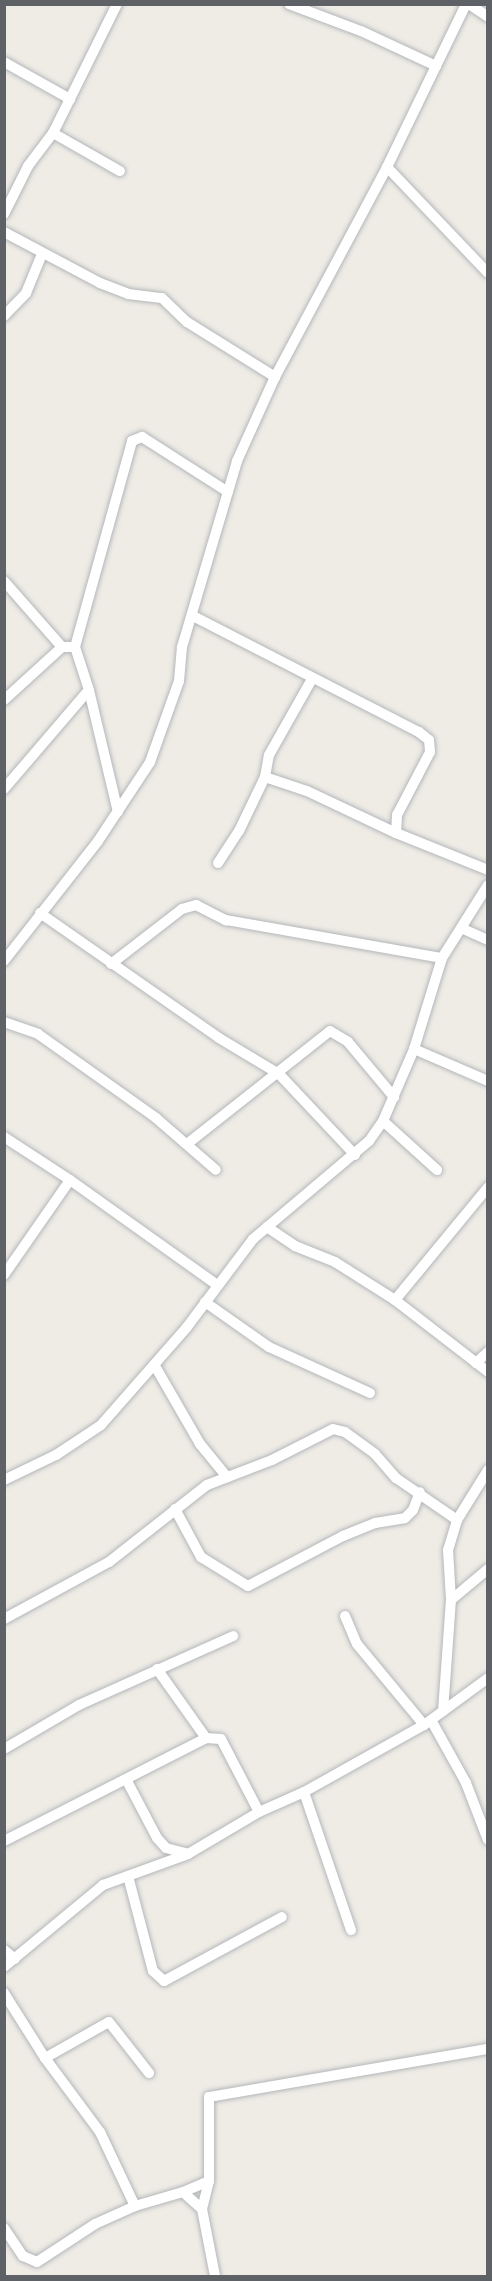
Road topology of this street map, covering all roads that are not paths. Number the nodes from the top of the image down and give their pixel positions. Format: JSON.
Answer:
{"nodes":[{"id":1,"x":117,"y":4,"type":"edge"},
{"id":2,"x":289,"y":4,"type":"edge"},
{"id":3,"x":468,"y":4,"type":"edge"},
{"id":4,"x":488,"y":17,"type":"edge"},
{"id":5,"x":4,"y":62,"type":"edge"},
{"id":6,"x":436,"y":66,"type":"junction"},
{"id":7,"x":70,"y":99,"type":"junction"},
{"id":8,"x":52,"y":133,"type":"junction"},
{"id":9,"x":387,"y":167,"type":"junction"},
{"id":10,"x":120,"y":171,"type":"dead end"},
{"id":11,"x":4,"y":214,"type":"edge"},
{"id":12,"x":4,"y":232,"type":"edge"},
{"id":13,"x":42,"y":254,"type":"junction"},
{"id":14,"x":483,"y":261,"type":"edge"},
{"id":15,"x":488,"y":273,"type":"edge"},
{"id":16,"x":4,"y":316,"type":"edge"},
{"id":17,"x":275,"y":377,"type":"junction"},
{"id":18,"x":228,"y":492,"type":"junction"},
{"id":19,"x":4,"y":581,"type":"edge"},
{"id":20,"x":193,"y":616,"type":"junction"},
{"id":21,"x":75,"y":647,"type":"junction"},
{"id":22,"x":62,"y":648,"type":"junction"},
{"id":23,"x":312,"y":679,"type":"junction"},
{"id":24,"x":89,"y":690,"type":"junction"},
{"id":25,"x":4,"y":700,"type":"edge"},
{"id":26,"x":265,"y":777,"type":"junction"},
{"id":27,"x":4,"y":789,"type":"edge"},
{"id":28,"x":118,"y":812,"type":"junction"},
{"id":29,"x":396,"y":833,"type":"junction"},
{"id":30,"x":218,"y":863,"type":"dead end"},
{"id":31,"x":488,"y":870,"type":"edge"},
{"id":32,"x":488,"y":885,"type":"edge"},
{"id":33,"x":40,"y":913,"type":"junction"},
{"id":34,"x":461,"y":928,"type":"junction"},
{"id":35,"x":488,"y":940,"type":"edge"},
{"id":36,"x":442,"y":958,"type":"junction"},
{"id":37,"x":4,"y":961,"type":"edge"},
{"id":38,"x":111,"y":964,"type":"junction"},
{"id":39,"x":4,"y":1022,"type":"edge"},
{"id":40,"x":414,"y":1049,"type":"junction"},
{"id":41,"x":279,"y":1074,"type":"junction"},
{"id":42,"x":488,"y":1081,"type":"edge"},
{"id":43,"x":394,"y":1097,"type":"junction"},
{"id":44,"x":384,"y":1121,"type":"junction"},
{"id":45,"x":4,"y":1137,"type":"edge"},
{"id":46,"x":187,"y":1144,"type":"junction"},
{"id":47,"x":355,"y":1155,"type":"junction"},
{"id":48,"x":216,"y":1170,"type":"dead end"},
{"id":49,"x":437,"y":1170,"type":"dead end"},
{"id":50,"x":70,"y":1180,"type":"junction"},
{"id":51,"x":488,"y":1187,"type":"edge"},
{"id":52,"x":267,"y":1227,"type":"junction"},
{"id":53,"x":4,"y":1275,"type":"edge"},
{"id":54,"x":218,"y":1286,"type":"junction"},
{"id":55,"x":395,"y":1300,"type":"junction"},
{"id":56,"x":205,"y":1302,"type":"junction"},
{"id":57,"x":488,"y":1352,"type":"edge"},
{"id":58,"x":476,"y":1363,"type":"junction"},
{"id":59,"x":155,"y":1366,"type":"junction"},
{"id":60,"x":488,"y":1372,"type":"edge"},
{"id":61,"x":370,"y":1393,"type":"dead end"},
{"id":62,"x":488,"y":1470,"type":"edge"},
{"id":63,"x":227,"y":1477,"type":"junction"},
{"id":64,"x":4,"y":1480,"type":"edge"},
{"id":65,"x":420,"y":1492,"type":"junction"},
{"id":66,"x":175,"y":1509,"type":"junction"},
{"id":67,"x":457,"y":1520,"type":"junction"},
{"id":68,"x":488,"y":1569,"type":"edge"},
{"id":69,"x":451,"y":1600,"type":"junction"},
{"id":70,"x":345,"y":1616,"type":"dead end"},
{"id":71,"x":4,"y":1619,"type":"edge"},
{"id":72,"x":233,"y":1635,"type":"dead end"},
{"id":73,"x":157,"y":1669,"type":"junction"},
{"id":74,"x":488,"y":1678,"type":"edge"},
{"id":75,"x":443,"y":1711,"type":"junction"},
{"id":76,"x":428,"y":1722,"type":"junction"},
{"id":77,"x":206,"y":1738,"type":"junction"},
{"id":78,"x":4,"y":1749,"type":"edge"},
{"id":79,"x":127,"y":1781,"type":"junction"},
{"id":80,"x":304,"y":1792,"type":"junction"},
{"id":81,"x":259,"y":1812,"type":"junction"},
{"id":82,"x":488,"y":1840,"type":"edge"},
{"id":83,"x":4,"y":1841,"type":"edge"},
{"id":84,"x":188,"y":1854,"type":"junction"},
{"id":85,"x":128,"y":1876,"type":"junction"},
{"id":86,"x":282,"y":1917,"type":"dead end"},
{"id":87,"x":351,"y":1930,"type":"dead end"},
{"id":88,"x":4,"y":1950,"type":"edge"},
{"id":89,"x":15,"y":1959,"type":"junction"},
{"id":90,"x":4,"y":1967,"type":"edge"},
{"id":91,"x":4,"y":1993,"type":"edge"},
{"id":92,"x":488,"y":2049,"type":"edge"},
{"id":93,"x":45,"y":2058,"type":"junction"},
{"id":94,"x":149,"y":2073,"type":"dead end"},
{"id":95,"x":209,"y":2181,"type":"junction"},
{"id":96,"x":183,"y":2192,"type":"junction"},
{"id":97,"x":135,"y":2206,"type":"junction"},
{"id":98,"x":202,"y":2210,"type":"junction"},
{"id":99,"x":4,"y":2228,"type":"edge"},
{"id":100,"x":215,"y":2277,"type":"edge"}],
"edges":[{"from":1,"to":7,"type":"street"},
{"from":2,"to":6,"type":"street"},
{"from":3,"to":4,"type":"street"},
{"from":3,"to":6,"type":"street"},
{"from":5,"to":7,"type":"street"},
{"from":6,"to":9,"type":"street"},
{"from":7,"to":8,"type":"street"},
{"from":8,"to":10,"type":"street"},
{"from":8,"to":11,"type":"street"},
{"from":9,"to":14,"type":"street"},
{"from":9,"to":17,"type":"street"},
{"from":12,"to":13,"type":"street"},
{"from":13,"to":16,"type":"street"},
{"from":13,"to":17,"type":"street"},
{"from":14,"to":15,"type":"street"},
{"from":17,"to":18,"type":"street"},
{"from":18,"to":20,"type":"street"},
{"from":18,"to":21,"type":"street"},
{"from":19,"to":22,"type":"street"},
{"from":20,"to":23,"type":"street"},
{"from":20,"to":28,"type":"street"},
{"from":21,"to":22,"type":"street"},
{"from":21,"to":24,"type":"street"},
{"from":22,"to":25,"type":"street"},
{"from":23,"to":26,"type":"street"},
{"from":23,"to":29,"type":"street"},
{"from":24,"to":27,"type":"street"},
{"from":24,"to":28,"type":"street"},
{"from":26,"to":29,"type":"street"},
{"from":26,"to":30,"type":"street"},
{"from":28,"to":33,"type":"street"},
{"from":29,"to":31,"type":"street"},
{"from":32,"to":34,"type":"street"},
{"from":33,"to":37,"type":"street"},
{"from":33,"to":38,"type":"street"},
{"from":34,"to":35,"type":"street"},
{"from":34,"to":36,"type":"street"},
{"from":36,"to":38,"type":"street"},
{"from":36,"to":40,"type":"street"},
{"from":38,"to":41,"type":"street"},
{"from":39,"to":46,"type":"street"},
{"from":40,"to":42,"type":"street"},
{"from":40,"to":43,"type":"street"},
{"from":41,"to":43,"type":"street"},
{"from":41,"to":46,"type":"street"},
{"from":41,"to":47,"type":"street"},
{"from":43,"to":44,"type":"street"},
{"from":44,"to":47,"type":"street"},
{"from":44,"to":49,"type":"street"},
{"from":45,"to":50,"type":"street"},
{"from":46,"to":48,"type":"street"},
{"from":47,"to":52,"type":"street"},
{"from":50,"to":53,"type":"street"},
{"from":50,"to":54,"type":"street"},
{"from":51,"to":55,"type":"street"},
{"from":52,"to":54,"type":"street"},
{"from":52,"to":55,"type":"street"},
{"from":54,"to":56,"type":"street"},
{"from":55,"to":58,"type":"street"},
{"from":56,"to":59,"type":"street"},
{"from":56,"to":61,"type":"street"},
{"from":57,"to":58,"type":"street"},
{"from":58,"to":60,"type":"street"},
{"from":59,"to":63,"type":"street"},
{"from":59,"to":64,"type":"street"},
{"from":62,"to":67,"type":"street"},
{"from":63,"to":65,"type":"street"},
{"from":63,"to":66,"type":"street"},
{"from":65,"to":66,"type":"street"},
{"from":65,"to":67,"type":"street"},
{"from":66,"to":71,"type":"street"},
{"from":67,"to":69,"type":"street"},
{"from":68,"to":69,"type":"street"},
{"from":69,"to":75,"type":"street"},
{"from":70,"to":76,"type":"street"},
{"from":72,"to":73,"type":"street"},
{"from":73,"to":77,"type":"street"},
{"from":73,"to":78,"type":"street"},
{"from":74,"to":75,"type":"street"},
{"from":75,"to":76,"type":"street"},
{"from":76,"to":80,"type":"street"},
{"from":76,"to":82,"type":"street"},
{"from":77,"to":79,"type":"street"},
{"from":77,"to":81,"type":"street"},
{"from":79,"to":83,"type":"street"},
{"from":79,"to":84,"type":"street"},
{"from":80,"to":81,"type":"street"},
{"from":80,"to":87,"type":"street"},
{"from":81,"to":84,"type":"street"},
{"from":84,"to":85,"type":"street"},
{"from":85,"to":86,"type":"street"},
{"from":85,"to":89,"type":"street"},
{"from":88,"to":89,"type":"street"},
{"from":89,"to":90,"type":"street"},
{"from":91,"to":93,"type":"street"},
{"from":92,"to":95,"type":"street"},
{"from":93,"to":94,"type":"street"},
{"from":93,"to":97,"type":"street"},
{"from":95,"to":96,"type":"street"},
{"from":95,"to":98,"type":"street"},
{"from":96,"to":97,"type":"street"},
{"from":96,"to":98,"type":"street"},
{"from":97,"to":99,"type":"street"},
{"from":98,"to":100,"type":"street"}]}
